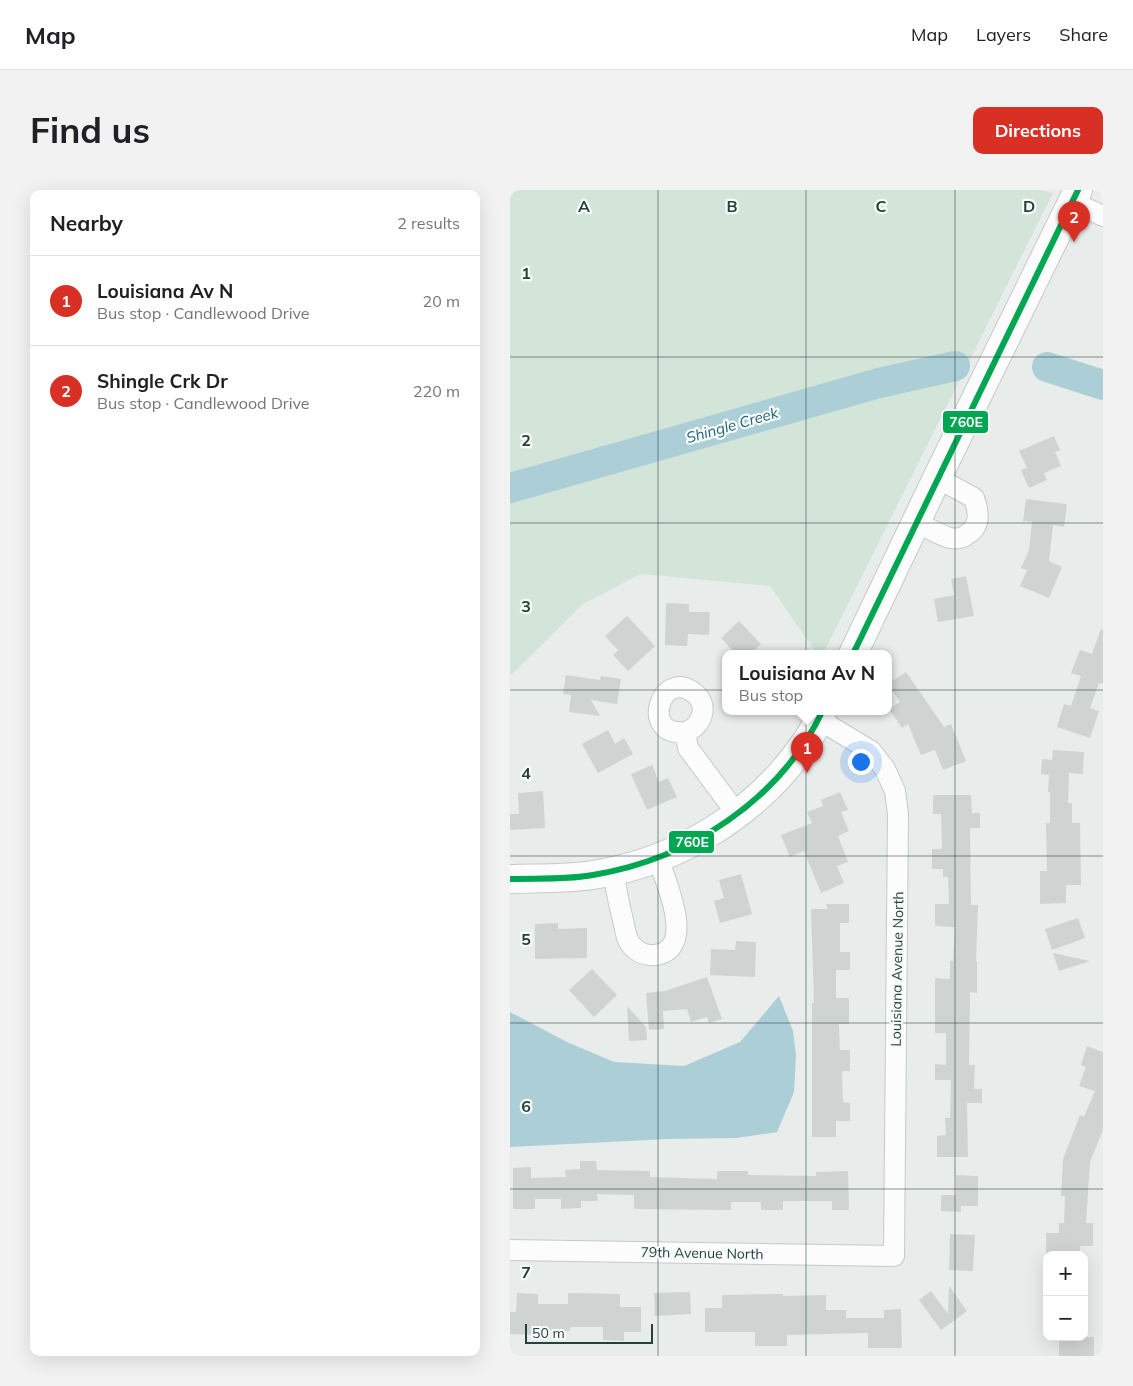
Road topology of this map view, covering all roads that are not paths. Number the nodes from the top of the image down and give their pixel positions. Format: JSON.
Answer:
{"nodes":[{"id":1,"x":1075,"y":196,"type":"edge"},
{"id":2,"x":1103,"y":216,"type":"edge"},
{"id":3,"x":937,"y":478,"type":"junction"},
{"id":4,"x":916,"y":522,"type":"junction"},
{"id":5,"x":855,"y":650,"type":"edge"},
{"id":6,"x":820,"y":715,"type":"edge"},
{"id":7,"x":685,"y":732,"type":"dead end"},
{"id":8,"x":737,"y":814,"type":"junction"},
{"id":9,"x":658,"y":859,"type":"junction"},
{"id":10,"x":613,"y":871,"type":"junction"},
{"id":11,"x":510,"y":879,"type":"edge"},
{"id":12,"x":510,"y":1250,"type":"edge"},
{"id":13,"x":894,"y":1256,"type":"joint"}],
"edges":[{"from":1,"to":2,"type":"street"},
{"from":1,"to":3,"type":"street"},
{"from":3,"to":4,"type":"street"},
{"from":3,"to":4,"type":"street"},
{"from":4,"to":5,"type":"street"},
{"from":6,"to":8,"type":"street"},
{"from":6,"to":13,"type":"street","name":"Louisiana Avenue North"},
{"from":7,"to":8,"type":"street"},
{"from":8,"to":9,"type":"street"},
{"from":9,"to":10,"type":"street"},
{"from":9,"to":10,"type":"street"},
{"from":10,"to":11,"type":"street"},
{"from":12,"to":13,"type":"street","name":"79th Avenue North"}]}
